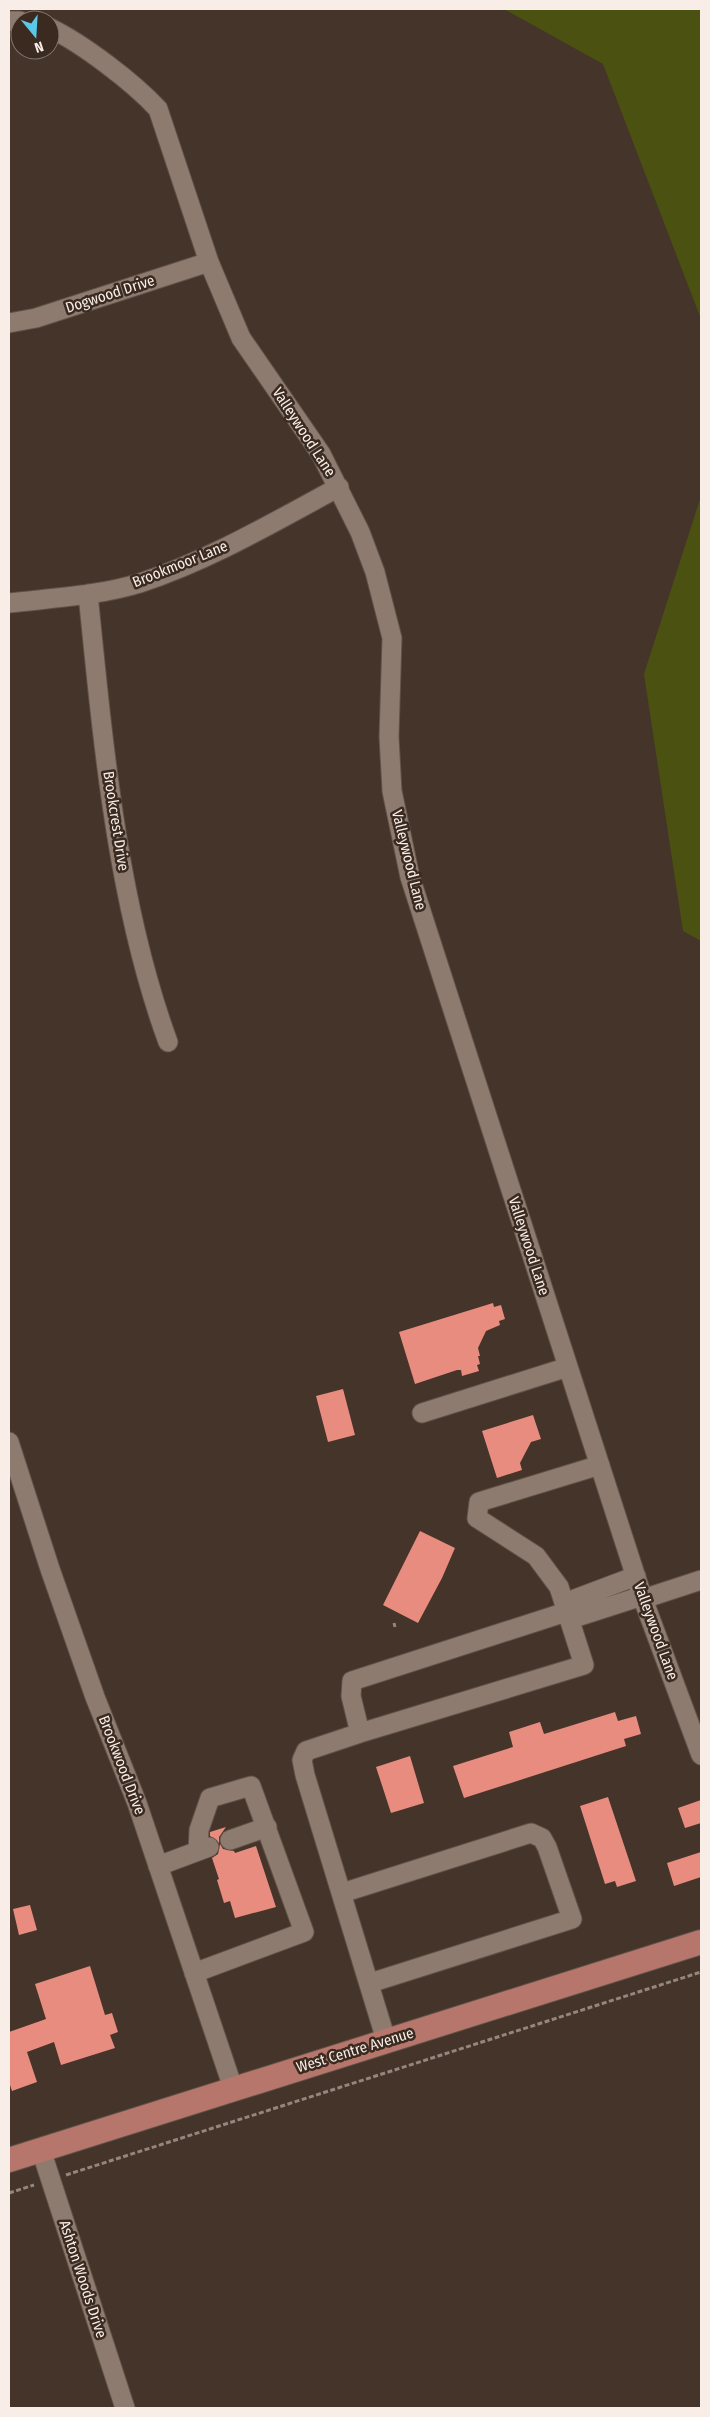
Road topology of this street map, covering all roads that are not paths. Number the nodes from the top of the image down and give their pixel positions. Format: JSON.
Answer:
{"nodes":[{"id":1,"x":60,"y":33,"type":"edge"},
{"id":2,"x":210,"y":262,"type":"junction"},
{"id":3,"x":9,"y":323,"type":"edge"},
{"id":4,"x":339,"y":487,"type":"junction"},
{"id":5,"x":88,"y":594,"type":"junction"},
{"id":6,"x":9,"y":603,"type":"edge"},
{"id":7,"x":168,"y":1042,"type":"dead end"},
{"id":8,"x":568,"y":1367,"type":"junction"},
{"id":9,"x":422,"y":1413,"type":"dead end"},
{"id":10,"x":9,"y":1442,"type":"edge"},
{"id":11,"x":600,"y":1466,"type":"junction"},
{"id":12,"x":636,"y":1576,"type":"junction"},
{"id":13,"x":701,"y":1580,"type":"edge"},
{"id":14,"x":643,"y":1598,"type":"junction"},
{"id":15,"x":566,"y":1612,"type":"junction"},
{"id":16,"x":360,"y":1733,"type":"junction"},
{"id":17,"x":701,"y":1755,"type":"edge"},
{"id":18,"x":267,"y":1827,"type":"junction"},
{"id":19,"x":230,"y":1840,"type":"dead end"},
{"id":20,"x":158,"y":1866,"type":"junction"},
{"id":21,"x":342,"y":1893,"type":"junction"},
{"id":22,"x":701,"y":1942,"type":"edge"},
{"id":23,"x":194,"y":1973,"type":"junction"},
{"id":24,"x":370,"y":1983,"type":"junction"},
{"id":25,"x":386,"y":2040,"type":"junction"},
{"id":26,"x":233,"y":2088,"type":"junction"},
{"id":27,"x":41,"y":2150,"type":"junction"},
{"id":28,"x":9,"y":2160,"type":"edge"},
{"id":29,"x":125,"y":2408,"type":"edge"}],
"edges":[{"from":1,"to":2,"type":"street","name":"Valleywood Lane"},
{"from":2,"to":3,"type":"street","name":"Dogwood Drive"},
{"from":2,"to":4,"type":"street","name":"Valleywood Lane"},
{"from":4,"to":5,"type":"street","name":"Brookmoor Lane"},
{"from":4,"to":8,"type":"street","name":"Valleywood Lane"},
{"from":5,"to":6,"type":"street","name":"Brookmoor Lane"},
{"from":5,"to":7,"type":"street","name":"Brookcrest Drive"},
{"from":8,"to":9,"type":"street"},
{"from":8,"to":11,"type":"street","name":"Valleywood Lane"},
{"from":10,"to":20,"type":"street","name":"Brookwood Drive"},
{"from":11,"to":12,"type":"street","name":"Valleywood Lane"},
{"from":11,"to":15,"type":"street"},
{"from":12,"to":14,"type":"street","name":"Valleywood Lane"},
{"from":12,"to":15,"type":"street"},
{"from":13,"to":14,"type":"street"},
{"from":14,"to":15,"type":"street"},
{"from":14,"to":17,"type":"street","name":"Valleywood Lane"},
{"from":15,"to":16,"type":"street"},
{"from":15,"to":16,"type":"street"},
{"from":16,"to":21,"type":"street"},
{"from":18,"to":19,"type":"street"},
{"from":18,"to":20,"type":"street"},
{"from":18,"to":23,"type":"street"},
{"from":20,"to":23,"type":"street","name":"Brookwood Drive"},
{"from":21,"to":24,"type":"street"},
{"from":21,"to":24,"type":"street"},
{"from":22,"to":25,"type":"main road","name":"West Centre Avenue"},
{"from":23,"to":26,"type":"street","name":"Brookwood Drive"},
{"from":24,"to":25,"type":"street"},
{"from":25,"to":26,"type":"main road","name":"West Centre Avenue"},
{"from":26,"to":27,"type":"main road","name":"West Centre Avenue"},
{"from":27,"to":28,"type":"main road","name":"West Centre Avenue"},
{"from":27,"to":29,"type":"street","name":"Ashton Woods Drive"}]}
